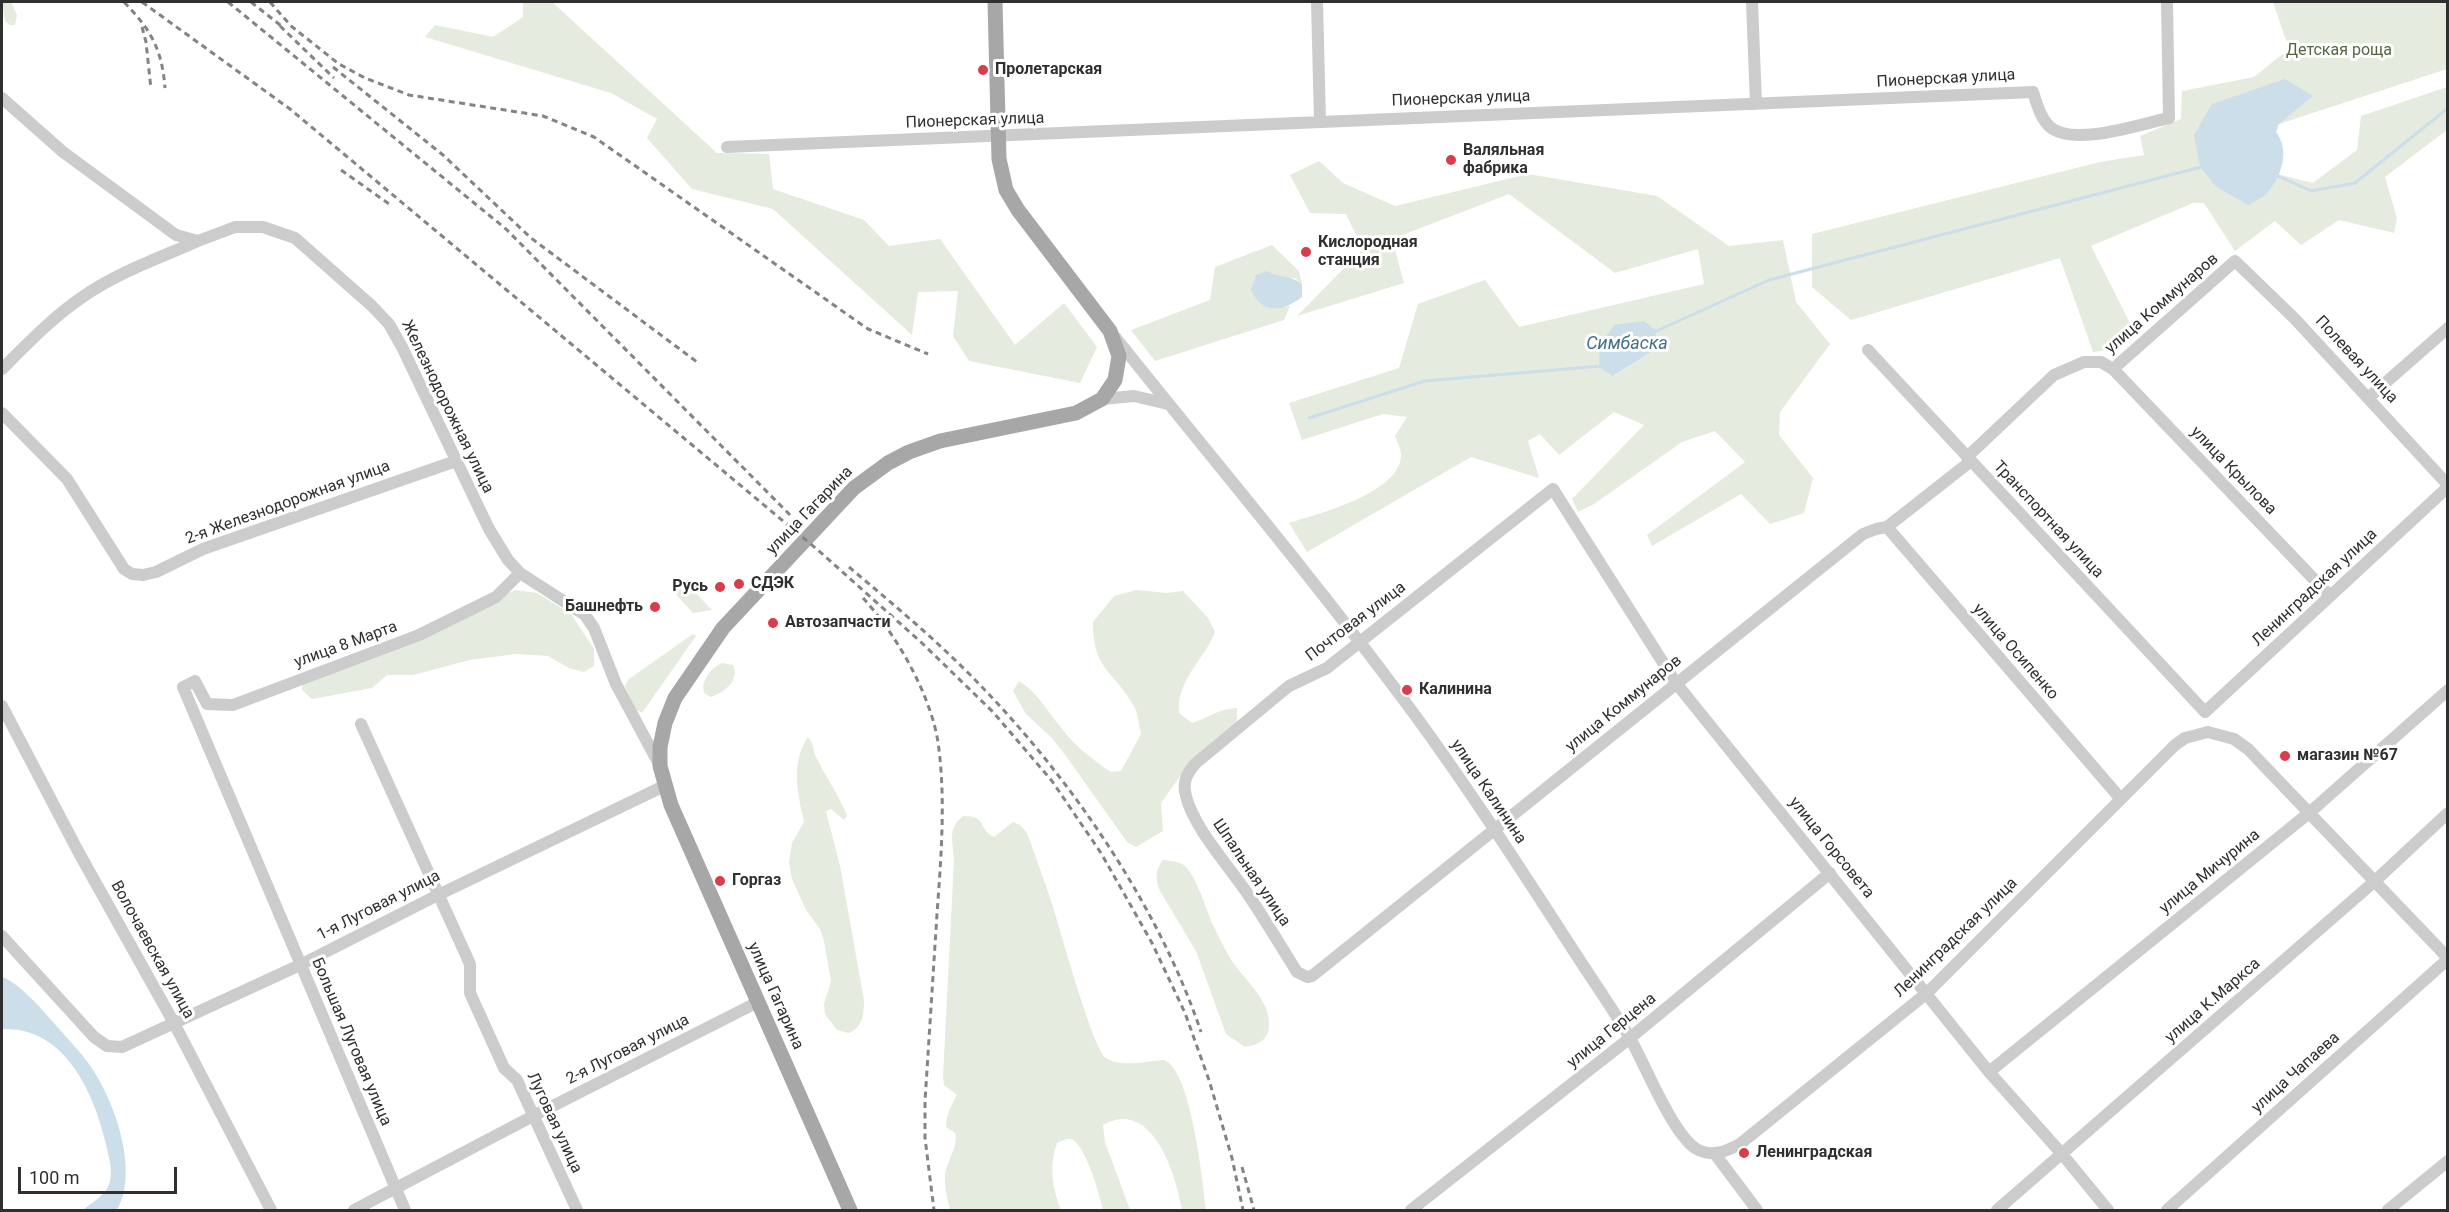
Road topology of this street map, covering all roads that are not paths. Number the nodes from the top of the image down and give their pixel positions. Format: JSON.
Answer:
{"nodes":[{"id":1,"x":994,"y":2,"type":"edge"},
{"id":2,"x":1317,"y":2,"type":"edge"},
{"id":3,"x":1752,"y":2,"type":"edge"},
{"id":4,"x":2167,"y":2,"type":"edge"},
{"id":5,"x":2,"y":98,"type":"edge"},
{"id":6,"x":1756,"y":104,"type":"junction"},
{"id":7,"x":1320,"y":122,"type":"junction"},
{"id":8,"x":997,"y":137,"type":"junction"},
{"id":9,"x":727,"y":147,"type":"dead end"},
{"id":10,"x":198,"y":241,"type":"junction"},
{"id":11,"x":2235,"y":261,"type":"joint"},
{"id":12,"x":2448,"y":328,"type":"edge"},
{"id":13,"x":1110,"y":331,"type":"junction"},
{"id":14,"x":1868,"y":351,"type":"dead end"},
{"id":15,"x":2,"y":369,"type":"edge"},
{"id":16,"x":2112,"y":369,"type":"junction"},
{"id":17,"x":2368,"y":398,"type":"junction"},
{"id":18,"x":1102,"y":399,"type":"junction"},
{"id":19,"x":1168,"y":404,"type":"junction"},
{"id":20,"x":2,"y":413,"type":"edge"},
{"id":21,"x":1969,"y":459,"type":"junction"},
{"id":22,"x":456,"y":461,"type":"junction"},
{"id":23,"x":2448,"y":486,"type":"edge"},
{"id":24,"x":1553,"y":489,"type":"joint"},
{"id":25,"x":1887,"y":527,"type":"junction"},
{"id":26,"x":520,"y":573,"type":"junction"},
{"id":27,"x":2330,"y":596,"type":"junction"},
{"id":28,"x":1360,"y":642,"type":"junction"},
{"id":29,"x":1676,"y":683,"type":"junction"},
{"id":30,"x":183,"y":687,"type":"joint"},
{"id":31,"x":2448,"y":690,"type":"edge"},
{"id":32,"x":2,"y":706,"type":"edge"},
{"id":33,"x":2205,"y":712,"type":"junction"},
{"id":34,"x":361,"y":724,"type":"dead end"},
{"id":35,"x":2208,"y":732,"type":"junction"},
{"id":36,"x":660,"y":766,"type":"junction"},
{"id":37,"x":1184,"y":783,"type":"joint"},
{"id":38,"x":664,"y":786,"type":"junction"},
{"id":39,"x":2120,"y":798,"type":"junction"},
{"id":40,"x":2309,"y":813,"type":"junction"},
{"id":41,"x":2448,"y":813,"type":"edge"},
{"id":42,"x":1495,"y":830,"type":"junction"},
{"id":43,"x":1830,"y":873,"type":"junction"},
{"id":44,"x":2375,"y":881,"type":"junction"},
{"id":45,"x":438,"y":895,"type":"junction"},
{"id":46,"x":2,"y":936,"type":"edge"},
{"id":47,"x":2448,"y":959,"type":"edge"},
{"id":48,"x":300,"y":965,"type":"junction"},
{"id":49,"x":1302,"y":976,"type":"joint"},
{"id":50,"x":1927,"y":993,"type":"junction"},
{"id":51,"x":758,"y":1002,"type":"junction"},
{"id":52,"x":174,"y":1023,"type":"junction"},
{"id":53,"x":1630,"y":1038,"type":"junction"},
{"id":54,"x":1989,"y":1072,"type":"junction"},
{"id":55,"x":533,"y":1116,"type":"junction"},
{"id":56,"x":1715,"y":1154,"type":"junction"},
{"id":57,"x":2062,"y":1154,"type":"junction"},
{"id":58,"x":2448,"y":1161,"type":"edge"},
{"id":59,"x":396,"y":1190,"type":"junction"},
{"id":60,"x":271,"y":1210,"type":"edge"},
{"id":61,"x":354,"y":1210,"type":"edge"},
{"id":62,"x":405,"y":1210,"type":"edge"},
{"id":63,"x":577,"y":1210,"type":"edge"},
{"id":64,"x":850,"y":1210,"type":"edge"},
{"id":65,"x":1411,"y":1210,"type":"edge"},
{"id":66,"x":1757,"y":1210,"type":"edge"},
{"id":67,"x":1997,"y":1210,"type":"edge"},
{"id":68,"x":2108,"y":1210,"type":"edge"},
{"id":69,"x":2166,"y":1210,"type":"edge"},
{"id":70,"x":2388,"y":1210,"type":"edge"}],
"edges":[{"from":1,"to":8,"type":"main road"},
{"from":2,"to":7,"type":"street"},
{"from":3,"to":6,"type":"street"},
{"from":4,"to":6,"type":"street","name":"Пионерская улица"},
{"from":5,"to":10,"type":"street"},
{"from":6,"to":7,"type":"street","name":"Пионерская улица"},
{"from":7,"to":8,"type":"street","name":"Пионерская улица"},
{"from":8,"to":9,"type":"street","name":"Пионерская улица"},
{"from":8,"to":13,"type":"main road"},
{"from":10,"to":15,"type":"street","name":"Железнодорожная улица"},
{"from":10,"to":22,"type":"street","name":"Железнодорожная улица"},
{"from":11,"to":16,"type":"street","name":"улица Коммунаров"},
{"from":11,"to":17,"type":"street","name":"Полевая улица"},
{"from":12,"to":17,"type":"street"},
{"from":13,"to":18,"type":"main road"},
{"from":13,"to":19,"type":"street","name":"улица Калинина"},
{"from":14,"to":21,"type":"street","name":"Транспортная улица"},
{"from":16,"to":21,"type":"street","name":"улица Коммунаров"},
{"from":16,"to":27,"type":"street","name":"улица Крылова"},
{"from":17,"to":23,"type":"street","name":"Полевая улица"},
{"from":18,"to":19,"type":"street"},
{"from":18,"to":36,"type":"main road","name":"улица Гагарина"},
{"from":19,"to":28,"type":"street","name":"улица Калинина"},
{"from":20,"to":22,"type":"street","name":"2-я Железнодорожная улица"},
{"from":21,"to":25,"type":"street","name":"улица Коммунаров"},
{"from":21,"to":33,"type":"street","name":"Транспортная улица"},
{"from":22,"to":26,"type":"street","name":"Железнодорожная улица"},
{"from":23,"to":27,"type":"street","name":"Ленинградская улица"},
{"from":24,"to":28,"type":"street","name":"Почтовая улица"},
{"from":24,"to":29,"type":"street","name":"улица Горсовета"},
{"from":25,"to":29,"type":"street","name":"улица Коммунаров"},
{"from":25,"to":39,"type":"street","name":"улица Осипенко"},
{"from":26,"to":30,"type":"street","name":"улица 8 Марта"},
{"from":26,"to":36,"type":"street","name":"Железнодорожная улица"},
{"from":27,"to":33,"type":"street","name":"Ленинградская улица"},
{"from":28,"to":37,"type":"street","name":"Почтовая улица"},
{"from":28,"to":42,"type":"street","name":"улица Калинина"},
{"from":29,"to":42,"type":"street","name":"улица Коммунаров"},
{"from":29,"to":43,"type":"street","name":"улица Горсовета"},
{"from":30,"to":48,"type":"street","name":"Большая Луговая улица"},
{"from":31,"to":40,"type":"street","name":"улица Мичурина"},
{"from":32,"to":52,"type":"street","name":"Волочаевская улица"},
{"from":33,"to":35,"type":"street"},
{"from":34,"to":45,"type":"street","name":"Луговая улица"},
{"from":35,"to":39,"type":"street","name":"Ленинградская улица"},
{"from":35,"to":40,"type":"street"},
{"from":36,"to":38,"type":"main road","name":"улица Гагарина"},
{"from":37,"to":49,"type":"street","name":"Шпальная улица"},
{"from":38,"to":45,"type":"street","name":"1-я Луговая улица"},
{"from":38,"to":51,"type":"main road","name":"улица Гагарина"},
{"from":39,"to":50,"type":"street","name":"Ленинградская улица"},
{"from":40,"to":44,"type":"street"},
{"from":40,"to":54,"type":"street","name":"улица Мичурина"},
{"from":41,"to":44,"type":"street","name":"улица К.Маркса"},
{"from":42,"to":49,"type":"street","name":"улица Коммунаров"},
{"from":42,"to":53,"type":"street","name":"улица Калинина"},
{"from":43,"to":50,"type":"street","name":"улица Горсовета"},
{"from":43,"to":53,"type":"street","name":"улица Герцена"},
{"from":44,"to":47,"type":"street"},
{"from":44,"to":57,"type":"street","name":"улица К.Маркса"},
{"from":45,"to":48,"type":"street","name":"1-я Луговая улица"},
{"from":45,"to":55,"type":"street","name":"Луговая улица"},
{"from":46,"to":52,"type":"street","name":"1-я Луговая улица"},
{"from":47,"to":69,"type":"street","name":"улица Чапаева"},
{"from":48,"to":52,"type":"street","name":"1-я Луговая улица"},
{"from":48,"to":59,"type":"street","name":"Большая Луговая улица"},
{"from":50,"to":54,"type":"street","name":"улица Горсовета"},
{"from":50,"to":56,"type":"street","name":"Ленинградская улица"},
{"from":51,"to":55,"type":"street","name":"2-я Луговая улица"},
{"from":51,"to":64,"type":"main road","name":"улица Гагарина"},
{"from":52,"to":60,"type":"street","name":"Волочаевская улица"},
{"from":53,"to":56,"type":"street","name":"улица Калинина"},
{"from":53,"to":65,"type":"street","name":"улица Герцена"},
{"from":54,"to":57,"type":"street","name":"улица Горсовета"},
{"from":55,"to":59,"type":"street","name":"2-я Луговая улица"},
{"from":55,"to":63,"type":"street","name":"Луговая улица"},
{"from":56,"to":66,"type":"street","name":"улица Калинина"},
{"from":57,"to":67,"type":"street","name":"улица К.Маркса"},
{"from":57,"to":68,"type":"street","name":"улица Горсовета"},
{"from":58,"to":70,"type":"street"},
{"from":59,"to":61,"type":"street","name":"2-я Луговая улица"},
{"from":59,"to":62,"type":"street","name":"Большая Луговая улица"}]}
